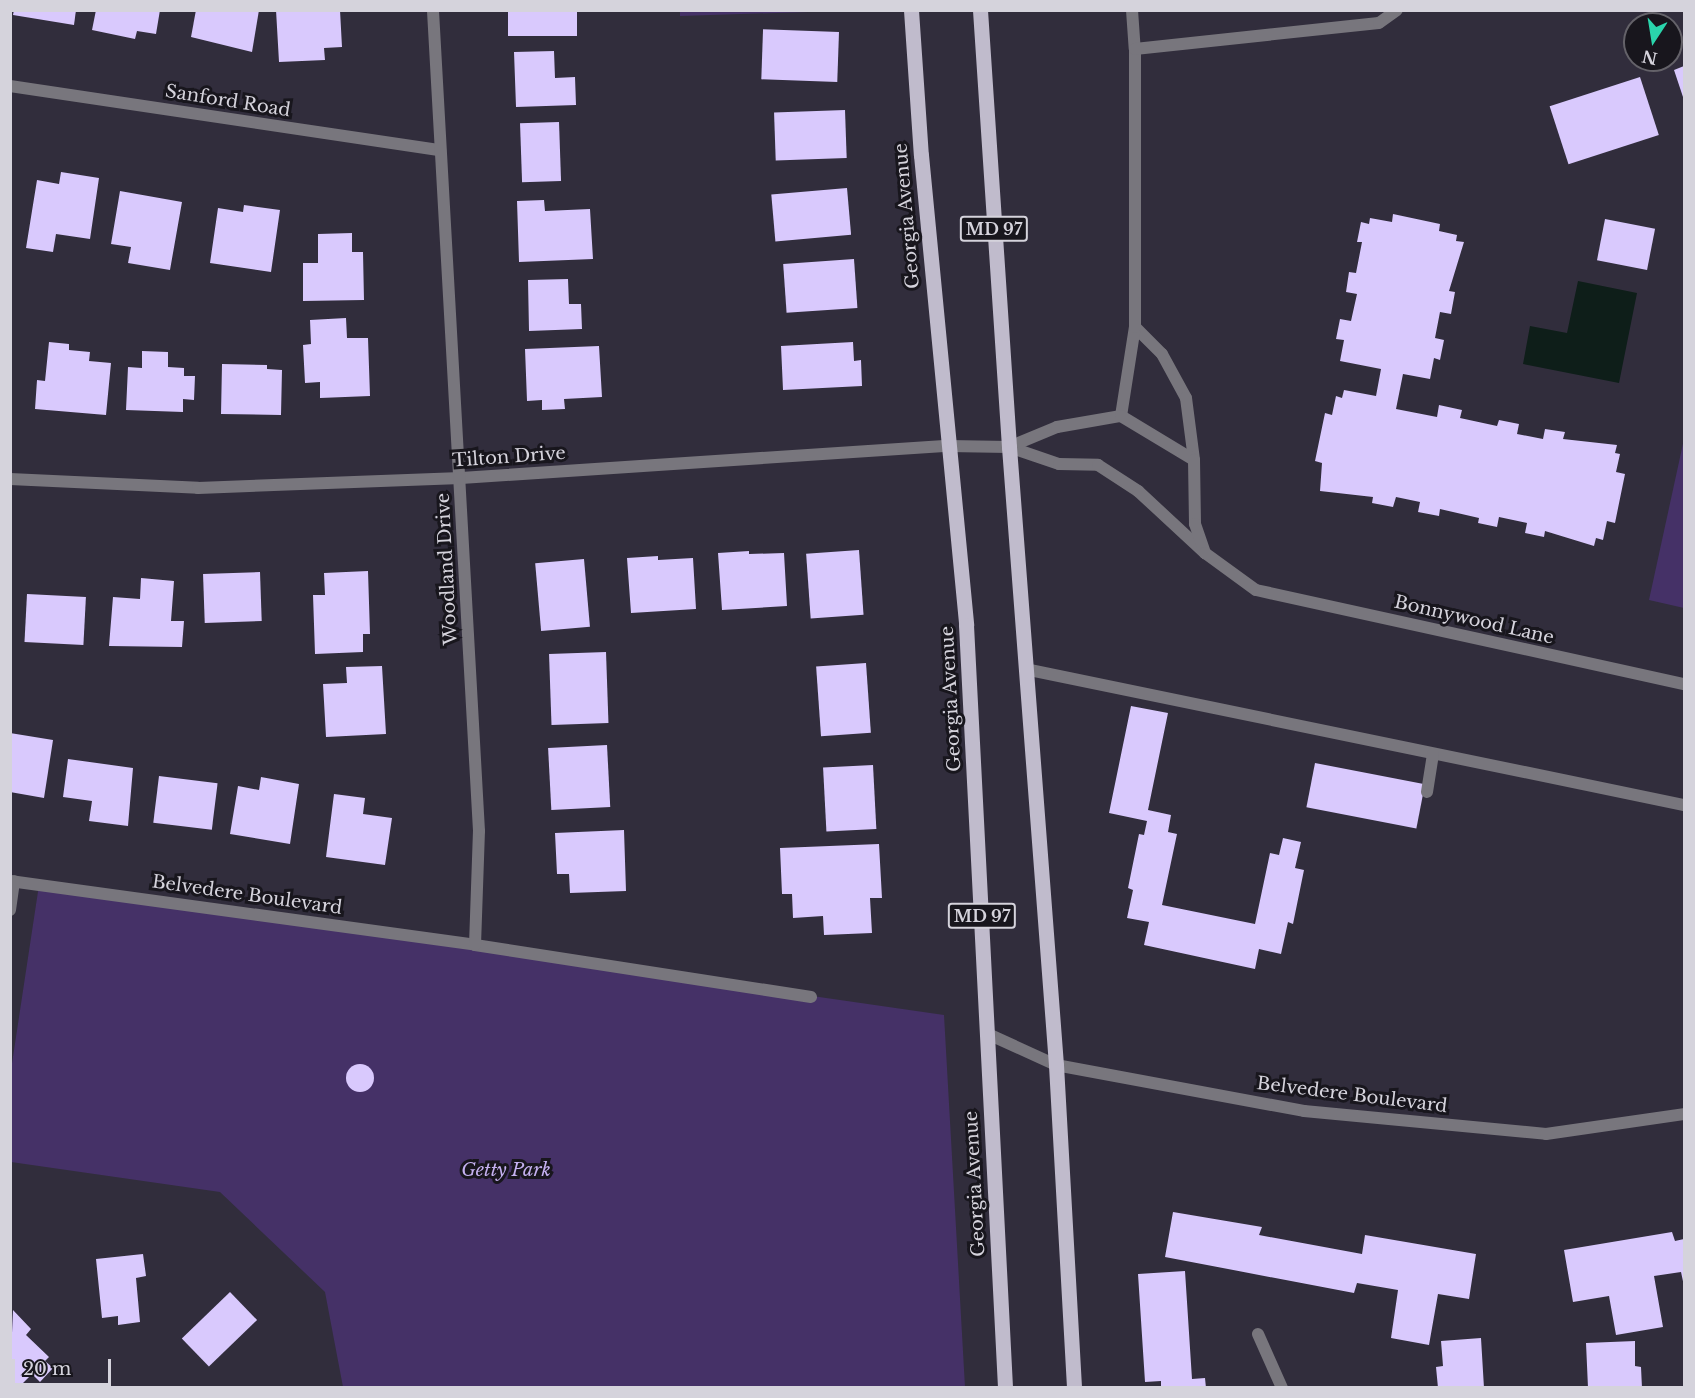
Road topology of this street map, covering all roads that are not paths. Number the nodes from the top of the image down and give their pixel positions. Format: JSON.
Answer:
{"nodes":[{"id":1,"x":433,"y":10,"type":"edge"},
{"id":2,"x":911,"y":10,"type":"edge"},
{"id":3,"x":980,"y":10,"type":"edge"},
{"id":4,"x":1132,"y":10,"type":"edge"},
{"id":5,"x":1396,"y":10,"type":"edge"},
{"id":6,"x":1135,"y":49,"type":"junction"},
{"id":7,"x":10,"y":86,"type":"edge"},
{"id":8,"x":440,"y":150,"type":"junction"},
{"id":9,"x":1135,"y":327,"type":"junction"},
{"id":10,"x":1121,"y":416,"type":"junction"},
{"id":11,"x":948,"y":446,"type":"junction"},
{"id":12,"x":1009,"y":447,"type":"junction"},
{"id":13,"x":1194,"y":460,"type":"junction"},
{"id":14,"x":461,"y":478,"type":"junction"},
{"id":15,"x":10,"y":479,"type":"edge"},
{"id":16,"x":1205,"y":553,"type":"junction"},
{"id":17,"x":1025,"y":669,"type":"junction"},
{"id":18,"x":1684,"y":684,"type":"edge"},
{"id":19,"x":1433,"y":754,"type":"junction"},
{"id":20,"x":1427,"y":792,"type":"dead end"},
{"id":21,"x":1684,"y":805,"type":"edge"},
{"id":22,"x":12,"y":881,"type":"edge"},
{"id":23,"x":10,"y":910,"type":"edge"},
{"id":24,"x":475,"y":945,"type":"junction"},
{"id":25,"x":811,"y":997,"type":"dead end"},
{"id":26,"x":988,"y":1034,"type":"junction"},
{"id":27,"x":1056,"y":1065,"type":"junction"},
{"id":28,"x":1684,"y":1114,"type":"edge"},
{"id":29,"x":1258,"y":1334,"type":"dead end"},
{"id":30,"x":1005,"y":1388,"type":"edge"},
{"id":31,"x":1074,"y":1388,"type":"edge"},
{"id":32,"x":1282,"y":1388,"type":"edge"}],
"edges":[{"from":1,"to":8,"type":"street","name":"Woodland Drive"},
{"from":2,"to":11,"type":"main road","name":"Georgia Avenue","number":"MD 97"},
{"from":3,"to":12,"type":"main road","number":"MD 97"},
{"from":4,"to":6,"type":"street"},
{"from":5,"to":6,"type":"street"},
{"from":6,"to":9,"type":"street"},
{"from":7,"to":8,"type":"street","name":"Sanford Road"},
{"from":8,"to":14,"type":"street","name":"Woodland Drive"},
{"from":9,"to":10,"type":"street"},
{"from":9,"to":13,"type":"street"},
{"from":10,"to":12,"type":"street"},
{"from":10,"to":13,"type":"street"},
{"from":11,"to":12,"type":"street","name":"Tilton Drive"},
{"from":11,"to":14,"type":"street","name":"Tilton Drive"},
{"from":11,"to":26,"type":"main road","name":"Georgia Avenue","number":"MD 97"},
{"from":12,"to":16,"type":"street"},
{"from":12,"to":17,"type":"main road","number":"MD 97"},
{"from":13,"to":16,"type":"street"},
{"from":14,"to":15,"type":"street","name":"Tilton Drive"},
{"from":14,"to":24,"type":"street","name":"Woodland Drive"},
{"from":16,"to":18,"type":"street","name":"Bonnywood Lane"},
{"from":17,"to":19,"type":"street"},
{"from":17,"to":27,"type":"main road","number":"MD 97"},
{"from":19,"to":20,"type":"street"},
{"from":19,"to":21,"type":"street"},
{"from":22,"to":23,"type":"street","name":"Belvedere Boulevard"},
{"from":22,"to":24,"type":"street","name":"Belvedere Boulevard"},
{"from":24,"to":25,"type":"street","name":"Belvedere Boulevard"},
{"from":26,"to":27,"type":"street","name":"Belvedere Boulevard"},
{"from":26,"to":30,"type":"main road","name":"Georgia Avenue","number":"MD 97"},
{"from":27,"to":28,"type":"street","name":"Belvedere Boulevard"},
{"from":27,"to":31,"type":"main road","number":"MD 97"},
{"from":29,"to":32,"type":"street"}]}
